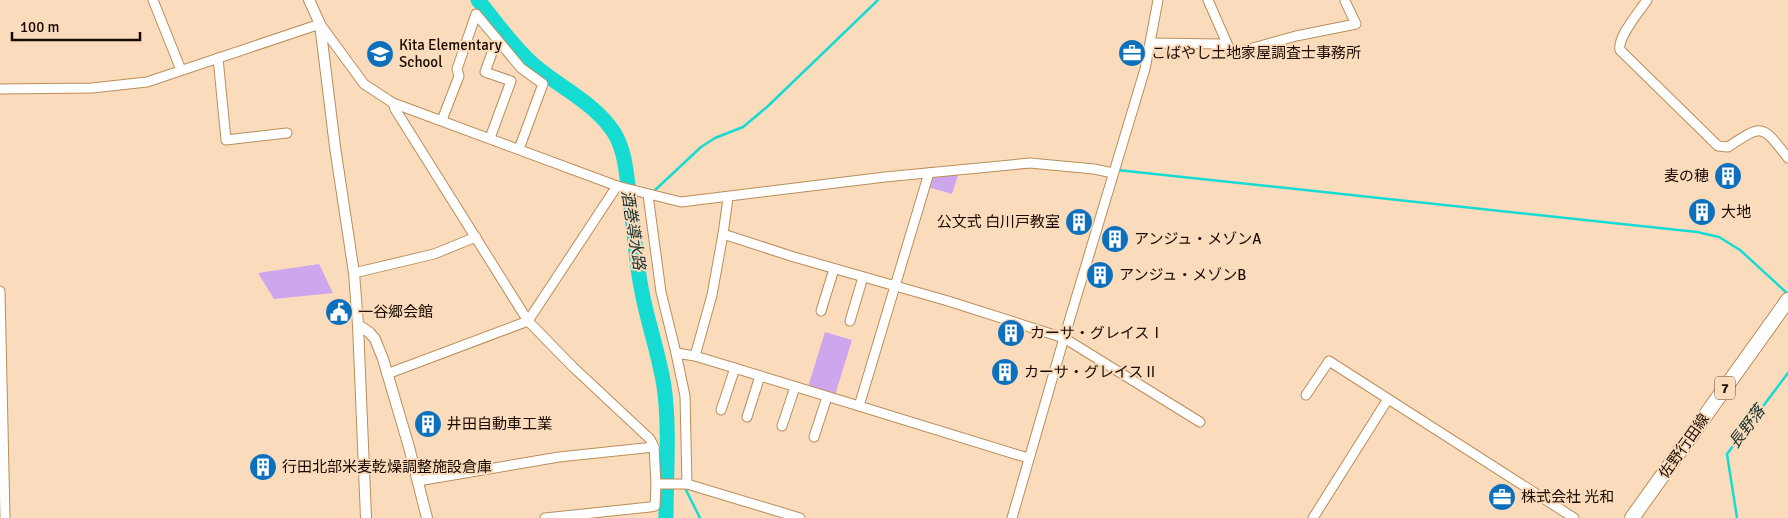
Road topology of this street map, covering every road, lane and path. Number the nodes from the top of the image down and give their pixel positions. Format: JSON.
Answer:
{"nodes":[{"id":1,"x":153,"y":0,"type":"edge"},
{"id":2,"x":309,"y":0,"type":"edge"},
{"id":3,"x":1158,"y":0,"type":"edge"},
{"id":4,"x":1208,"y":0,"type":"edge"},
{"id":5,"x":1346,"y":0,"type":"edge"},
{"id":6,"x":1647,"y":0,"type":"edge"},
{"id":7,"x":320,"y":24,"type":"junction"},
{"id":8,"x":496,"y":38,"type":"junction"},
{"id":9,"x":1151,"y":43,"type":"junction"},
{"id":10,"x":1229,"y":48,"type":"junction"},
{"id":11,"x":218,"y":58,"type":"junction"},
{"id":12,"x":181,"y":70,"type":"junction"},
{"id":13,"x":0,"y":89,"type":"edge"},
{"id":14,"x":394,"y":103,"type":"junction"},
{"id":15,"x":442,"y":120,"type":"junction"},
{"id":16,"x":287,"y":133,"type":"dead end"},
{"id":17,"x":490,"y":138,"type":"junction"},
{"id":18,"x":519,"y":149,"type":"junction"},
{"id":19,"x":1788,"y":158,"type":"edge"},
{"id":20,"x":929,"y":173,"type":"junction"},
{"id":21,"x":1113,"y":173,"type":"junction"},
{"id":22,"x":619,"y":187,"type":"junction"},
{"id":23,"x":648,"y":194,"type":"junction"},
{"id":24,"x":728,"y":198,"type":"junction"},
{"id":25,"x":723,"y":234,"type":"junction"},
{"id":26,"x":476,"y":237,"type":"junction"},
{"id":27,"x":834,"y":268,"type":"junction"},
{"id":28,"x":354,"y":273,"type":"junction"},
{"id":29,"x":863,"y":277,"type":"junction"},
{"id":30,"x":895,"y":286,"type":"junction"},
{"id":31,"x":0,"y":291,"type":"edge"},
{"id":32,"x":1787,"y":303,"type":"edge"},
{"id":33,"x":821,"y":311,"type":"dead end"},
{"id":34,"x":528,"y":321,"type":"junction"},
{"id":35,"x":850,"y":321,"type":"dead end"},
{"id":36,"x":358,"y":324,"type":"junction"},
{"id":37,"x":1064,"y":338,"type":"junction"},
{"id":38,"x":676,"y":353,"type":"junction"},
{"id":39,"x":695,"y":356,"type":"junction"},
{"id":40,"x":735,"y":368,"type":"junction"},
{"id":41,"x":387,"y":374,"type":"junction"},
{"id":42,"x":760,"y":376,"type":"junction"},
{"id":43,"x":795,"y":387,"type":"junction"},
{"id":44,"x":1306,"y":395,"type":"dead end"},
{"id":45,"x":827,"y":396,"type":"junction"},
{"id":46,"x":1388,"y":399,"type":"junction"},
{"id":47,"x":859,"y":406,"type":"junction"},
{"id":48,"x":721,"y":410,"type":"dead end"},
{"id":49,"x":747,"y":417,"type":"dead end"},
{"id":50,"x":1200,"y":422,"type":"dead end"},
{"id":51,"x":782,"y":426,"type":"dead end"},
{"id":52,"x":814,"y":437,"type":"dead end"},
{"id":53,"x":654,"y":447,"type":"junction"},
{"id":54,"x":1028,"y":458,"type":"junction"},
{"id":55,"x":418,"y":480,"type":"junction"},
{"id":56,"x":658,"y":484,"type":"junction"},
{"id":57,"x":687,"y":484,"type":"junction"},
{"id":58,"x":3,"y":518,"type":"edge"},
{"id":59,"x":366,"y":518,"type":"edge"},
{"id":60,"x":427,"y":518,"type":"edge"},
{"id":61,"x":545,"y":518,"type":"edge"},
{"id":62,"x":800,"y":518,"type":"edge"},
{"id":63,"x":1012,"y":518,"type":"edge"},
{"id":64,"x":1313,"y":518,"type":"edge"},
{"id":65,"x":1574,"y":518,"type":"edge"},
{"id":66,"x":1632,"y":518,"type":"edge"}],
"edges":[{"from":1,"to":12,"type":"street"},
{"from":2,"to":7,"type":"street"},
{"from":3,"to":9,"type":"street"},
{"from":4,"to":10,"type":"street"},
{"from":5,"to":10,"type":"street"},
{"from":6,"to":19,"type":"street"},
{"from":7,"to":11,"type":"street"},
{"from":7,"to":14,"type":"street"},
{"from":7,"to":28,"type":"street"},
{"from":8,"to":15,"type":"street"},
{"from":8,"to":17,"type":"street"},
{"from":8,"to":18,"type":"street"},
{"from":9,"to":10,"type":"street"},
{"from":9,"to":21,"type":"street"},
{"from":11,"to":12,"type":"street"},
{"from":11,"to":16,"type":"street"},
{"from":12,"to":13,"type":"street"},
{"from":14,"to":15,"type":"street"},
{"from":14,"to":26,"type":"street"},
{"from":15,"to":17,"type":"street"},
{"from":17,"to":18,"type":"street"},
{"from":18,"to":22,"type":"street"},
{"from":20,"to":21,"type":"street"},
{"from":20,"to":24,"type":"street"},
{"from":20,"to":30,"type":"street"},
{"from":21,"to":37,"type":"street"},
{"from":22,"to":23,"type":"street"},
{"from":22,"to":34,"type":"street"},
{"from":23,"to":24,"type":"street"},
{"from":23,"to":38,"type":"street"},
{"from":24,"to":25,"type":"street"},
{"from":25,"to":27,"type":"street"},
{"from":25,"to":39,"type":"street"},
{"from":26,"to":28,"type":"street"},
{"from":26,"to":34,"type":"street"},
{"from":27,"to":29,"type":"street"},
{"from":27,"to":33,"type":"street"},
{"from":28,"to":36,"type":"street"},
{"from":29,"to":30,"type":"street"},
{"from":29,"to":35,"type":"street"},
{"from":30,"to":37,"type":"street"},
{"from":30,"to":47,"type":"street"},
{"from":31,"to":58,"type":"street"},
{"from":32,"to":66,"type":"main road","name":"佐野行田線","number":"7"},
{"from":34,"to":41,"type":"street"},
{"from":34,"to":53,"type":"street"},
{"from":36,"to":41,"type":"street"},
{"from":36,"to":59,"type":"street"},
{"from":37,"to":50,"type":"street"},
{"from":37,"to":54,"type":"street"},
{"from":38,"to":39,"type":"street"},
{"from":38,"to":57,"type":"street"},
{"from":39,"to":40,"type":"street"},
{"from":40,"to":42,"type":"street"},
{"from":40,"to":48,"type":"street"},
{"from":41,"to":55,"type":"street"},
{"from":42,"to":43,"type":"street"},
{"from":42,"to":49,"type":"street"},
{"from":43,"to":45,"type":"street"},
{"from":43,"to":51,"type":"street"},
{"from":44,"to":46,"type":"street"},
{"from":45,"to":47,"type":"street"},
{"from":45,"to":52,"type":"street"},
{"from":46,"to":64,"type":"street"},
{"from":46,"to":65,"type":"street"},
{"from":47,"to":54,"type":"street"},
{"from":53,"to":55,"type":"street"},
{"from":53,"to":56,"type":"street"},
{"from":54,"to":63,"type":"street"},
{"from":55,"to":60,"type":"street"},
{"from":56,"to":57,"type":"street"},
{"from":56,"to":61,"type":"street"},
{"from":57,"to":62,"type":"street"}]}
